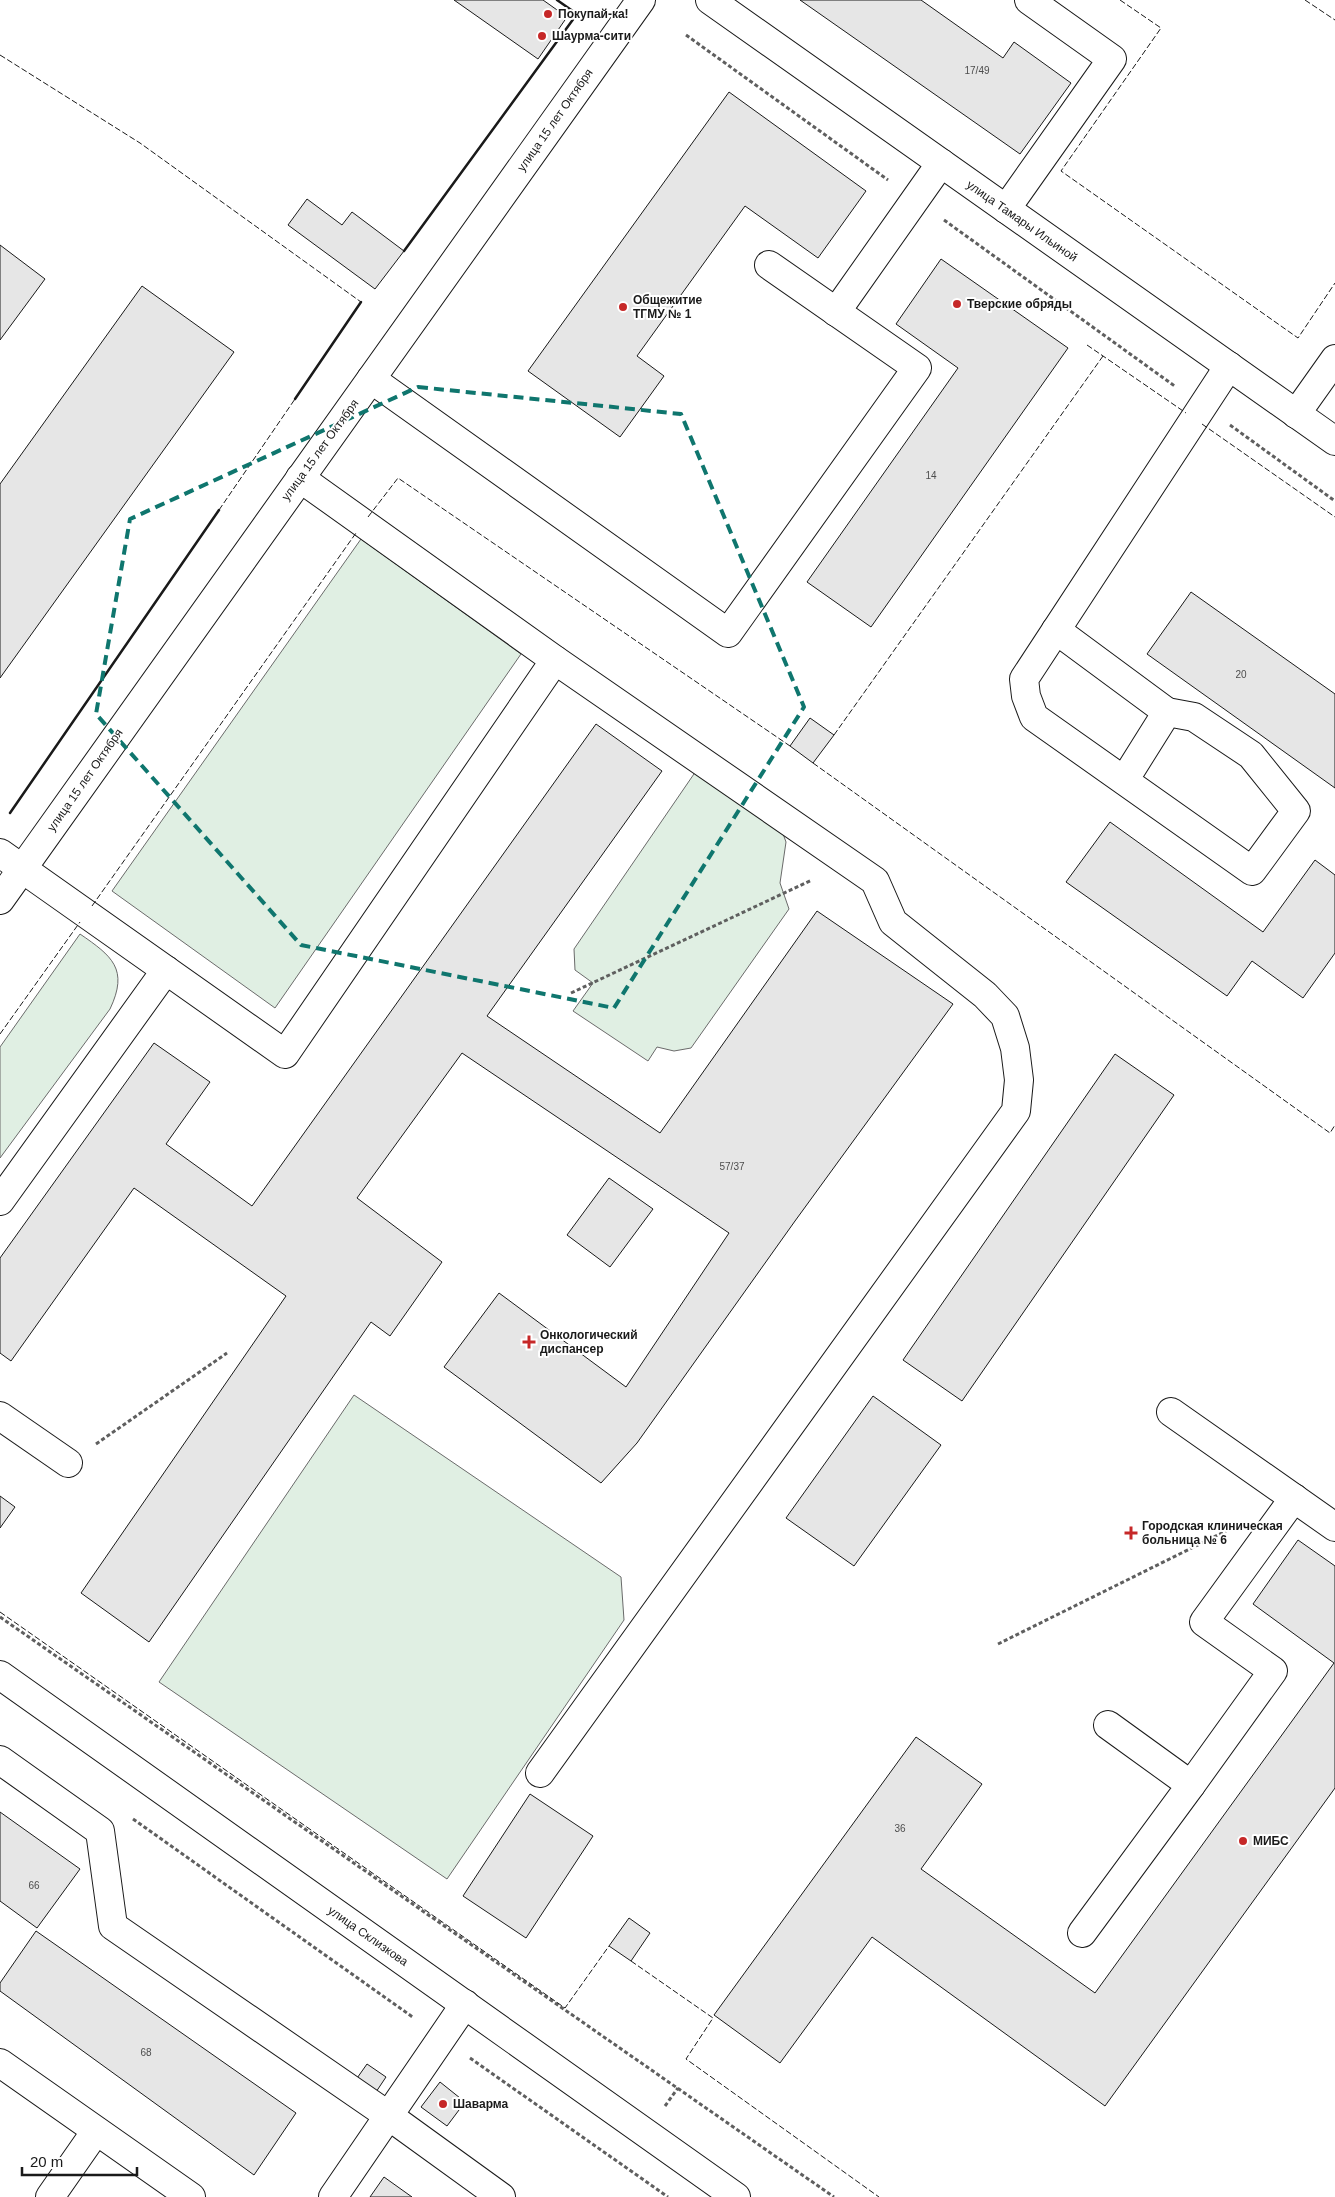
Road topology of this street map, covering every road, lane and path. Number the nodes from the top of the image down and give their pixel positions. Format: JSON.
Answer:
{"nodes":[{"id":1,"x":641,"y":0,"type":"edge"},
{"id":2,"x":710,"y":0,"type":"edge"},
{"id":3,"x":1029,"y":0,"type":"edge"},
{"id":4,"x":686,"y":35,"type":"dead end"},
{"id":5,"x":941,"y":163,"type":"junction"},
{"id":6,"x":915,"y":199,"type":"junction"},
{"id":7,"x":1006,"y":209,"type":"junction"},
{"id":8,"x":769,"y":265,"type":"dead end"},
{"id":9,"x":836,"y":312,"type":"junction"},
{"id":10,"x":1335,"y":359,"type":"edge"},
{"id":11,"x":1229,"y":366,"type":"junction"},
{"id":12,"x":371,"y":379,"type":"junction"},
{"id":13,"x":1203,"y":406,"type":"junction"},
{"id":14,"x":1296,"y":414,"type":"junction"},
{"id":15,"x":1335,"y":441,"type":"edge"},
{"id":16,"x":300,"y":478,"type":"junction"},
{"id":17,"x":1335,"y":501,"type":"edge"},
{"id":18,"x":1056,"y":630,"type":"junction"},
{"id":19,"x":555,"y":660,"type":"junction"},
{"id":20,"x":1167,"y":712,"type":"junction"},
{"id":21,"x":1125,"y":779,"type":"junction"},
{"id":22,"x":0,"y":853,"type":"edge"},
{"id":23,"x":849,"y":863,"type":"junction"},
{"id":24,"x":22,"y":868,"type":"junction"},
{"id":25,"x":0,"y":900,"type":"edge"},
{"id":26,"x":166,"y":970,"type":"junction"},
{"id":27,"x":571,"y":993,"type":"dead end"},
{"id":28,"x":0,"y":1201,"type":"edge"},
{"id":29,"x":227,"y":1353,"type":"dead end"},
{"id":30,"x":1171,"y":1412,"type":"dead end"},
{"id":31,"x":0,"y":1416,"type":"edge"},
{"id":32,"x":68,"y":1463,"type":"joint"},
{"id":33,"x":1294,"y":1498,"type":"junction"},
{"id":34,"x":1335,"y":1527,"type":"edge"},
{"id":35,"x":1231,"y":1529,"type":"dead end"},
{"id":36,"x":0,"y":1617,"type":"edge"},
{"id":37,"x":998,"y":1644,"type":"dead end"},
{"id":38,"x":0,"y":1675,"type":"edge"},
{"id":39,"x":1108,"y":1724,"type":"dead end"},
{"id":40,"x":0,"y":1760,"type":"edge"},
{"id":41,"x":540,"y":1773,"type":"dead end"},
{"id":42,"x":1192,"y":1785,"type":"junction"},
{"id":43,"x":129,"y":1816,"type":"dead end"},
{"id":44,"x":1082,"y":1933,"type":"dead end"},
{"id":45,"x":465,"y":2004,"type":"junction"},
{"id":46,"x":442,"y":2038,"type":"junction"},
{"id":47,"x":0,"y":2064,"type":"edge"},
{"id":48,"x":389,"y":2116,"type":"junction"},
{"id":49,"x":96,"y":2130,"type":"junction"},
{"id":50,"x":728,"y":2195,"type":"edge"},
{"id":51,"x":50,"y":2197,"type":"edge"},
{"id":52,"x":191,"y":2197,"type":"edge"},
{"id":53,"x":333,"y":2197,"type":"edge"},
{"id":54,"x":501,"y":2197,"type":"edge"},
{"id":55,"x":668,"y":2197,"type":"edge"},
{"id":56,"x":834,"y":2197,"type":"edge"}],
"edges":[{"from":1,"to":12,"type":"street","name":"улица 15 лет Октября"},
{"from":2,"to":5,"type":"street","name":"улица Тамары Ильиной"},
{"from":3,"to":7,"type":"street"},
{"from":4,"to":6,"type":"path"},
{"from":5,"to":6,"type":"street"},
{"from":5,"to":7,"type":"street","name":"улица Тамары Ильиной"},
{"from":6,"to":9,"type":"street"},
{"from":6,"to":13,"type":"path"},
{"from":7,"to":11,"type":"street","name":"улица Тамары Ильиной"},
{"from":8,"to":9,"type":"street"},
{"from":9,"to":12,"type":"street"},
{"from":10,"to":14,"type":"street"},
{"from":11,"to":13,"type":"street"},
{"from":11,"to":14,"type":"street","name":"улица Тамары Ильиной"},
{"from":12,"to":16,"type":"street","name":"улица 15 лет Октября"},
{"from":13,"to":17,"type":"path"},
{"from":13,"to":18,"type":"street"},
{"from":14,"to":15,"type":"street","name":"улица Тамары Ильиной"},
{"from":16,"to":19,"type":"street"},
{"from":16,"to":24,"type":"street","name":"улица 15 лет Октября"},
{"from":18,"to":20,"type":"street"},
{"from":18,"to":21,"type":"street"},
{"from":19,"to":23,"type":"street"},
{"from":19,"to":26,"type":"street"},
{"from":20,"to":21,"type":"street"},
{"from":20,"to":21,"type":"street"},
{"from":22,"to":24,"type":"street"},
{"from":23,"to":27,"type":"path"},
{"from":23,"to":41,"type":"street"},
{"from":24,"to":25,"type":"street","name":"улица 15 лет Октября"},
{"from":24,"to":26,"type":"street"},
{"from":26,"to":28,"type":"street"},
{"from":29,"to":32,"type":"path"},
{"from":30,"to":33,"type":"street"},
{"from":31,"to":32,"type":"street"},
{"from":33,"to":34,"type":"street"},
{"from":33,"to":42,"type":"street"},
{"from":35,"to":37,"type":"path"},
{"from":36,"to":56,"type":"path"},
{"from":38,"to":45,"type":"street","name":"улица Склизкова"},
{"from":39,"to":42,"type":"street"},
{"from":40,"to":48,"type":"street"},
{"from":42,"to":44,"type":"street"},
{"from":43,"to":46,"type":"path"},
{"from":45,"to":46,"type":"street"},
{"from":45,"to":50,"type":"street","name":"улица Склизкова"},
{"from":46,"to":48,"type":"street"},
{"from":46,"to":55,"type":"path"},
{"from":47,"to":49,"type":"street"},
{"from":48,"to":53,"type":"street"},
{"from":48,"to":54,"type":"street"},
{"from":49,"to":51,"type":"street"},
{"from":49,"to":52,"type":"street"}]}
